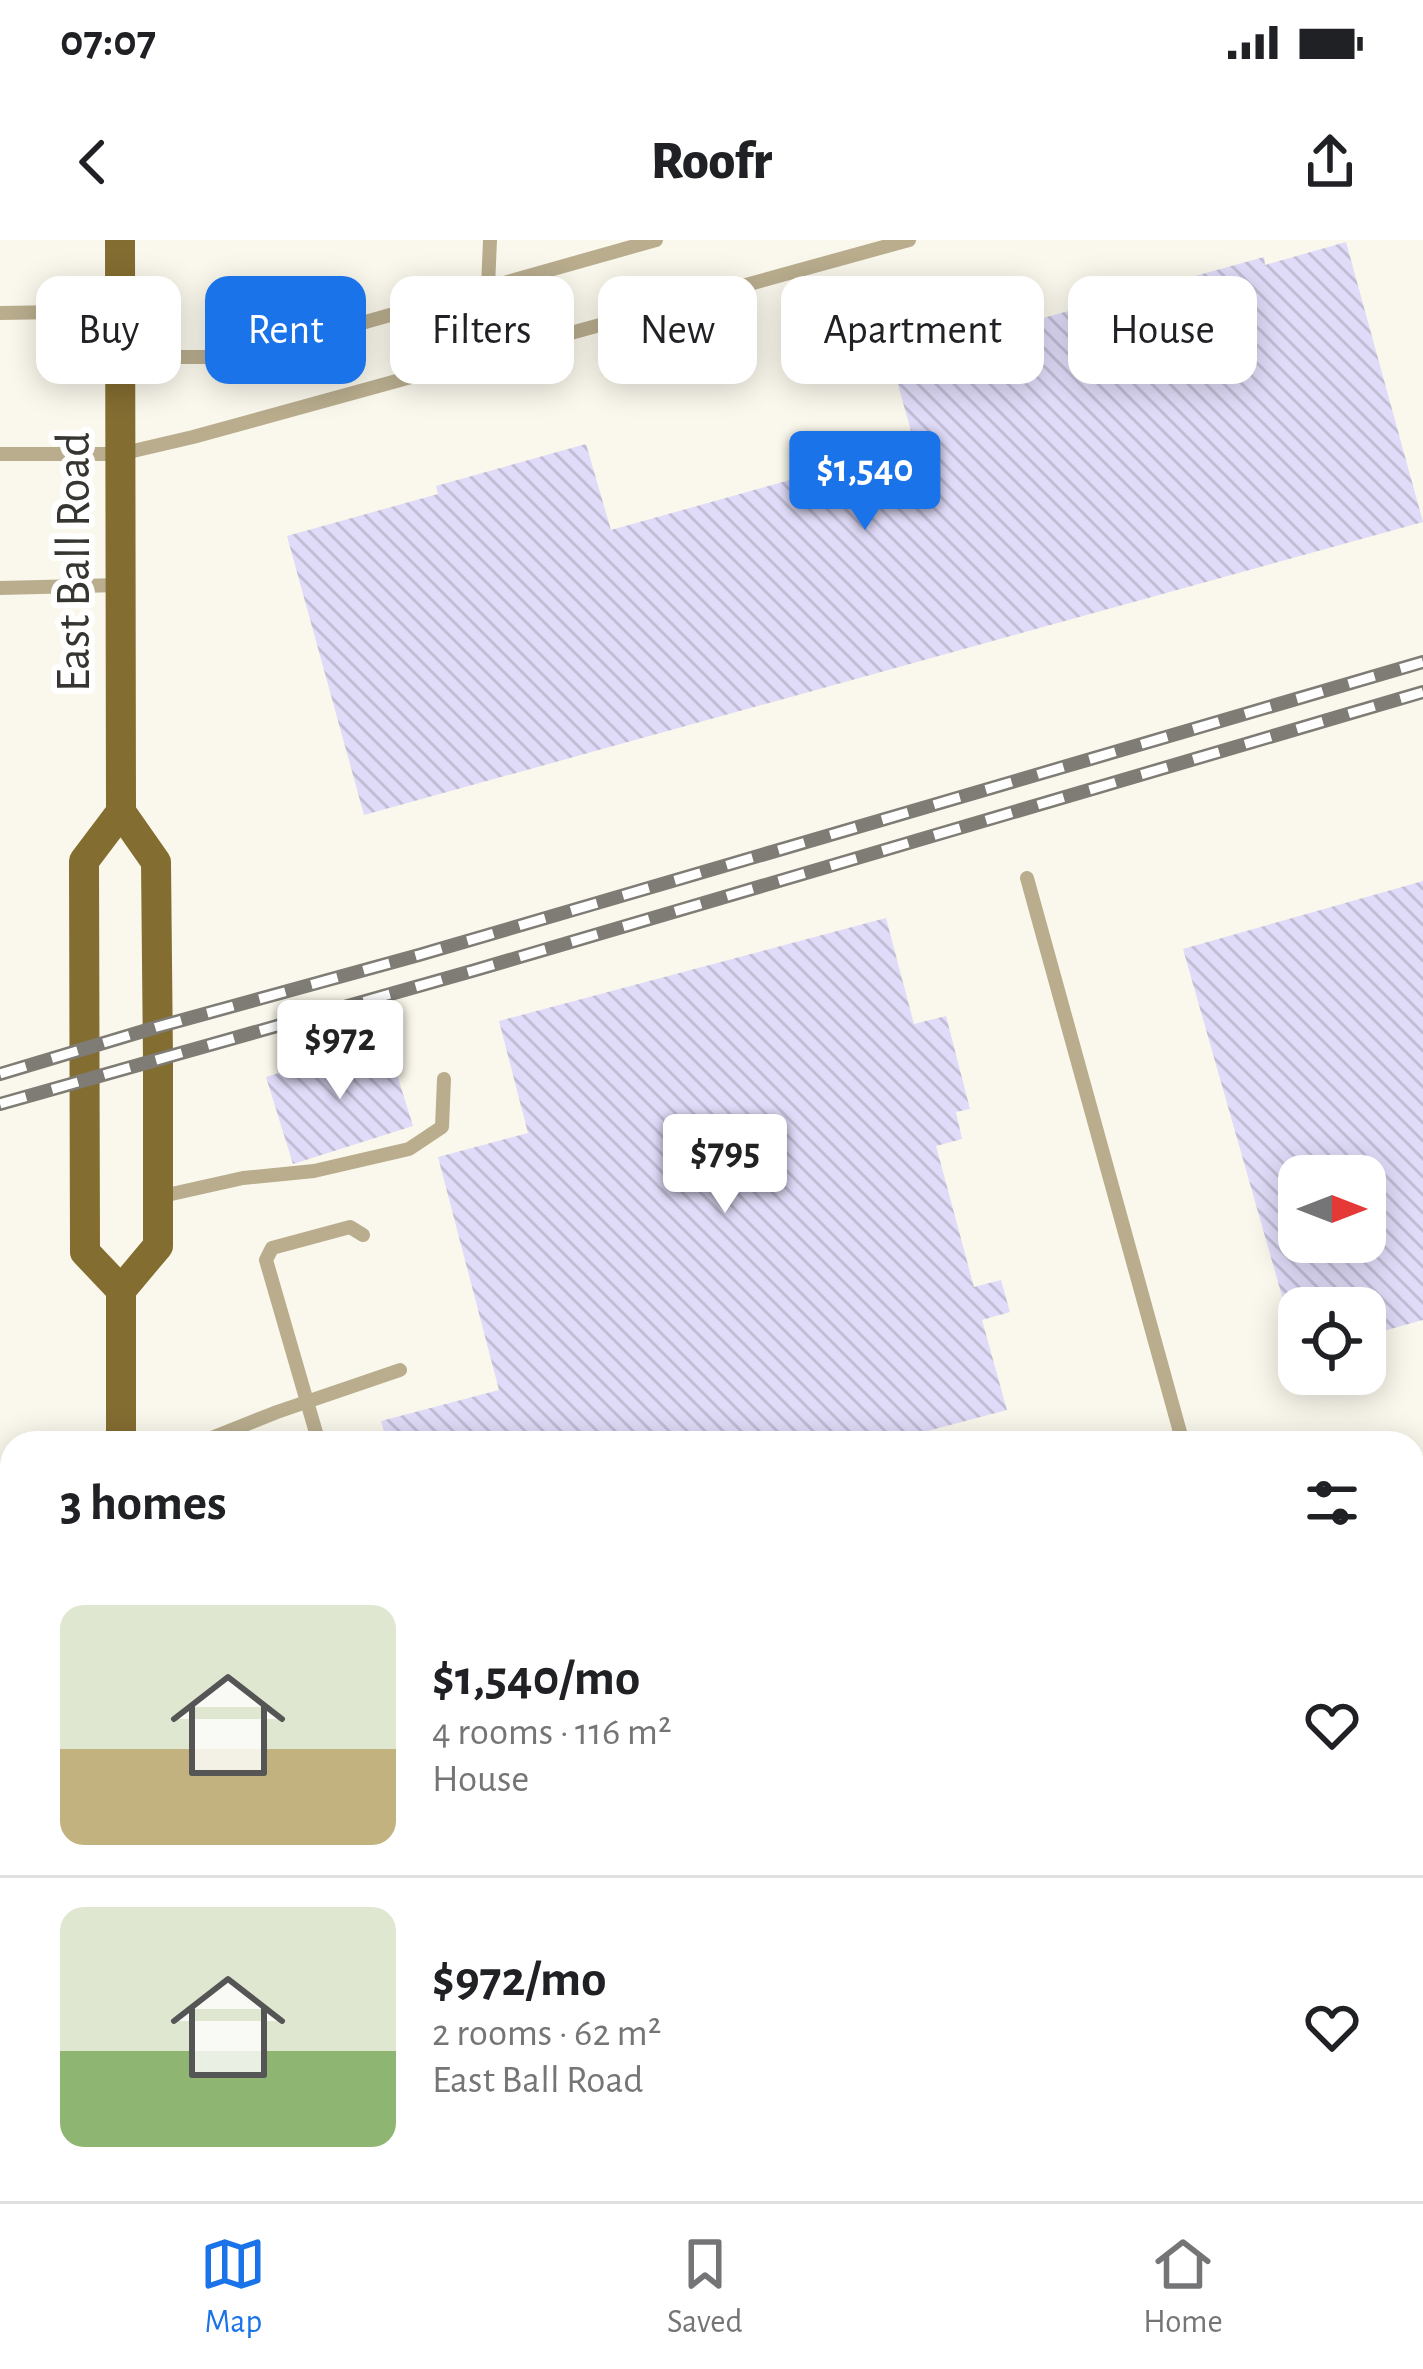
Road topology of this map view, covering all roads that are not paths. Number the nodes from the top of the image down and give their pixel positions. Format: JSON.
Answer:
{"nodes":[{"id":1,"x":120,"y":240,"type":"edge"},
{"id":2,"x":490,"y":240,"type":"edge"},
{"id":3,"x":656,"y":240,"type":"edge"},
{"id":4,"x":909,"y":240,"type":"edge"},
{"id":5,"x":120,"y":276,"type":"edge"},
{"id":6,"x":488,"y":276,"type":"edge"},
{"id":7,"x":525,"y":276,"type":"edge"},
{"id":8,"x":36,"y":312,"type":"edge"},
{"id":9,"x":0,"y":313,"type":"edge"},
{"id":10,"x":390,"y":314,"type":"edge"},
{"id":11,"x":181,"y":357,"type":"edge"},
{"id":12,"x":120,"y":384,"type":"edge"},
{"id":13,"x":0,"y":454,"type":"edge"},
{"id":14,"x":120,"y":454,"type":"junction"},
{"id":15,"x":120,"y":585,"type":"junction"},
{"id":16,"x":0,"y":588,"type":"edge"},
{"id":17,"x":121,"y":812,"type":"junction"},
{"id":18,"x":1028,"y":878,"type":"dead end"},
{"id":19,"x":444,"y":1079,"type":"dead end"},
{"id":20,"x":158,"y":1197,"type":"junction"},
{"id":21,"x":363,"y":1235,"type":"dead end"},
{"id":22,"x":122,"y":1290,"type":"junction"},
{"id":23,"x":400,"y":1370,"type":"dead end"},
{"id":24,"x":307,"y":1402,"type":"junction"},
{"id":25,"x":122,"y":1431,"type":"edge"},
{"id":26,"x":231,"y":1431,"type":"edge"},
{"id":27,"x":315,"y":1431,"type":"edge"},
{"id":28,"x":1181,"y":1431,"type":"edge"}],
"edges":[{"from":1,"to":5,"type":"main road","name":"East Ball Road"},
{"from":2,"to":6,"type":"lane"},
{"from":3,"to":7,"type":"lane"},
{"from":4,"to":14,"type":"lane"},
{"from":8,"to":9,"type":"lane"},
{"from":10,"to":11,"type":"lane"},
{"from":12,"to":14,"type":"main road","name":"East Ball Road"},
{"from":13,"to":14,"type":"lane"},
{"from":14,"to":15,"type":"main road","name":"East Ball Road"},
{"from":15,"to":16,"type":"lane"},
{"from":15,"to":17,"type":"main road","name":"East Ball Road"},
{"from":17,"to":20,"type":"main road"},
{"from":17,"to":22,"type":"main road"},
{"from":18,"to":28,"type":"lane"},
{"from":19,"to":20,"type":"lane"},
{"from":20,"to":22,"type":"main road"},
{"from":21,"to":24,"type":"lane"},
{"from":22,"to":25,"type":"main road"},
{"from":23,"to":24,"type":"lane"},
{"from":24,"to":26,"type":"lane"},
{"from":24,"to":27,"type":"lane"}]}
